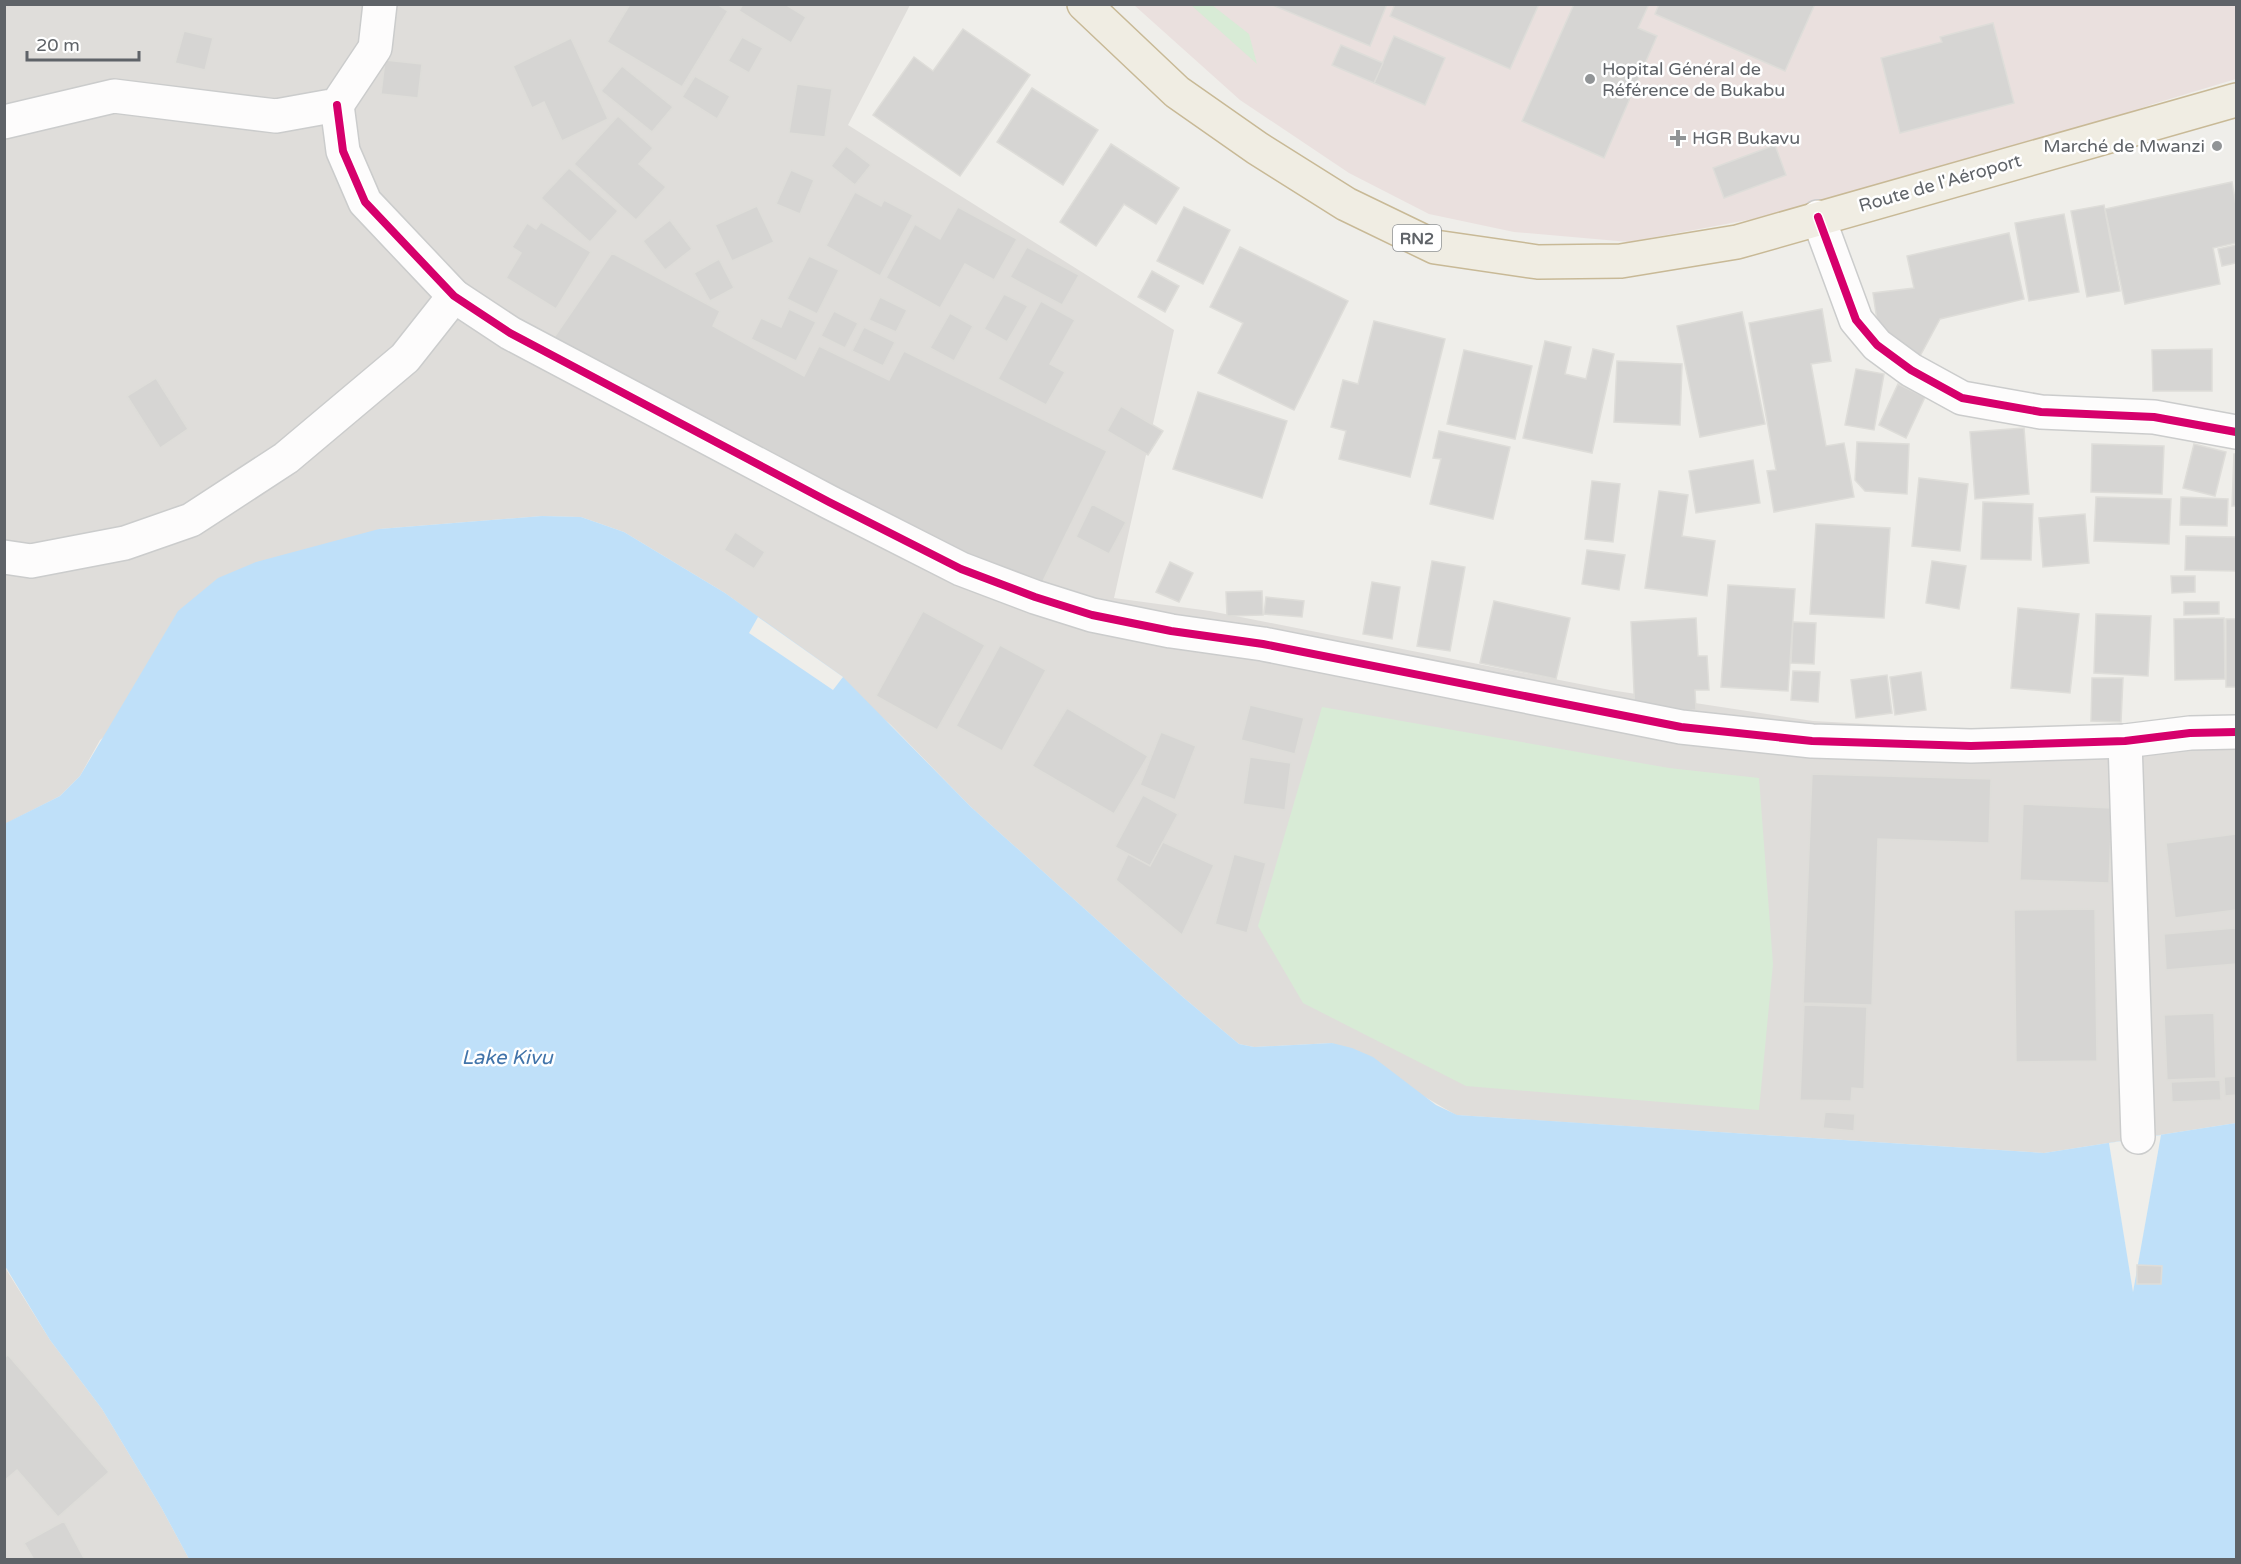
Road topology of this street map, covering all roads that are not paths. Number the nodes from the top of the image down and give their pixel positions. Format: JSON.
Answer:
{"nodes":[{"id":1,"x":380,"y":4,"type":"edge"},
{"id":2,"x":1084,"y":4,"type":"edge"},
{"id":3,"x":2236,"y":100,"type":"edge"},
{"id":4,"x":337,"y":105,"type":"junction"},
{"id":5,"x":4,"y":122,"type":"edge"},
{"id":6,"x":1818,"y":217,"type":"junction"},
{"id":7,"x":454,"y":296,"type":"junction"},
{"id":8,"x":2236,"y":432,"type":"edge"},
{"id":9,"x":4,"y":557,"type":"edge"},
{"id":10,"x":2236,"y":732,"type":"edge"},
{"id":11,"x":2125,"y":741,"type":"junction"},
{"id":12,"x":2138,"y":1137,"type":"dead end"}],
"edges":[{"from":1,"to":4,"type":"street"},
{"from":2,"to":6,"type":"highway","number":"RN2"},
{"from":3,"to":6,"type":"highway","name":"Route de l'Aéroport","number":"RN2"},
{"from":4,"to":5,"type":"street"},
{"from":4,"to":7,"type":"street"},
{"from":6,"to":8,"type":"street"},
{"from":7,"to":9,"type":"street"},
{"from":7,"to":11,"type":"street"},
{"from":10,"to":11,"type":"street"},
{"from":11,"to":12,"type":"street"}]}
